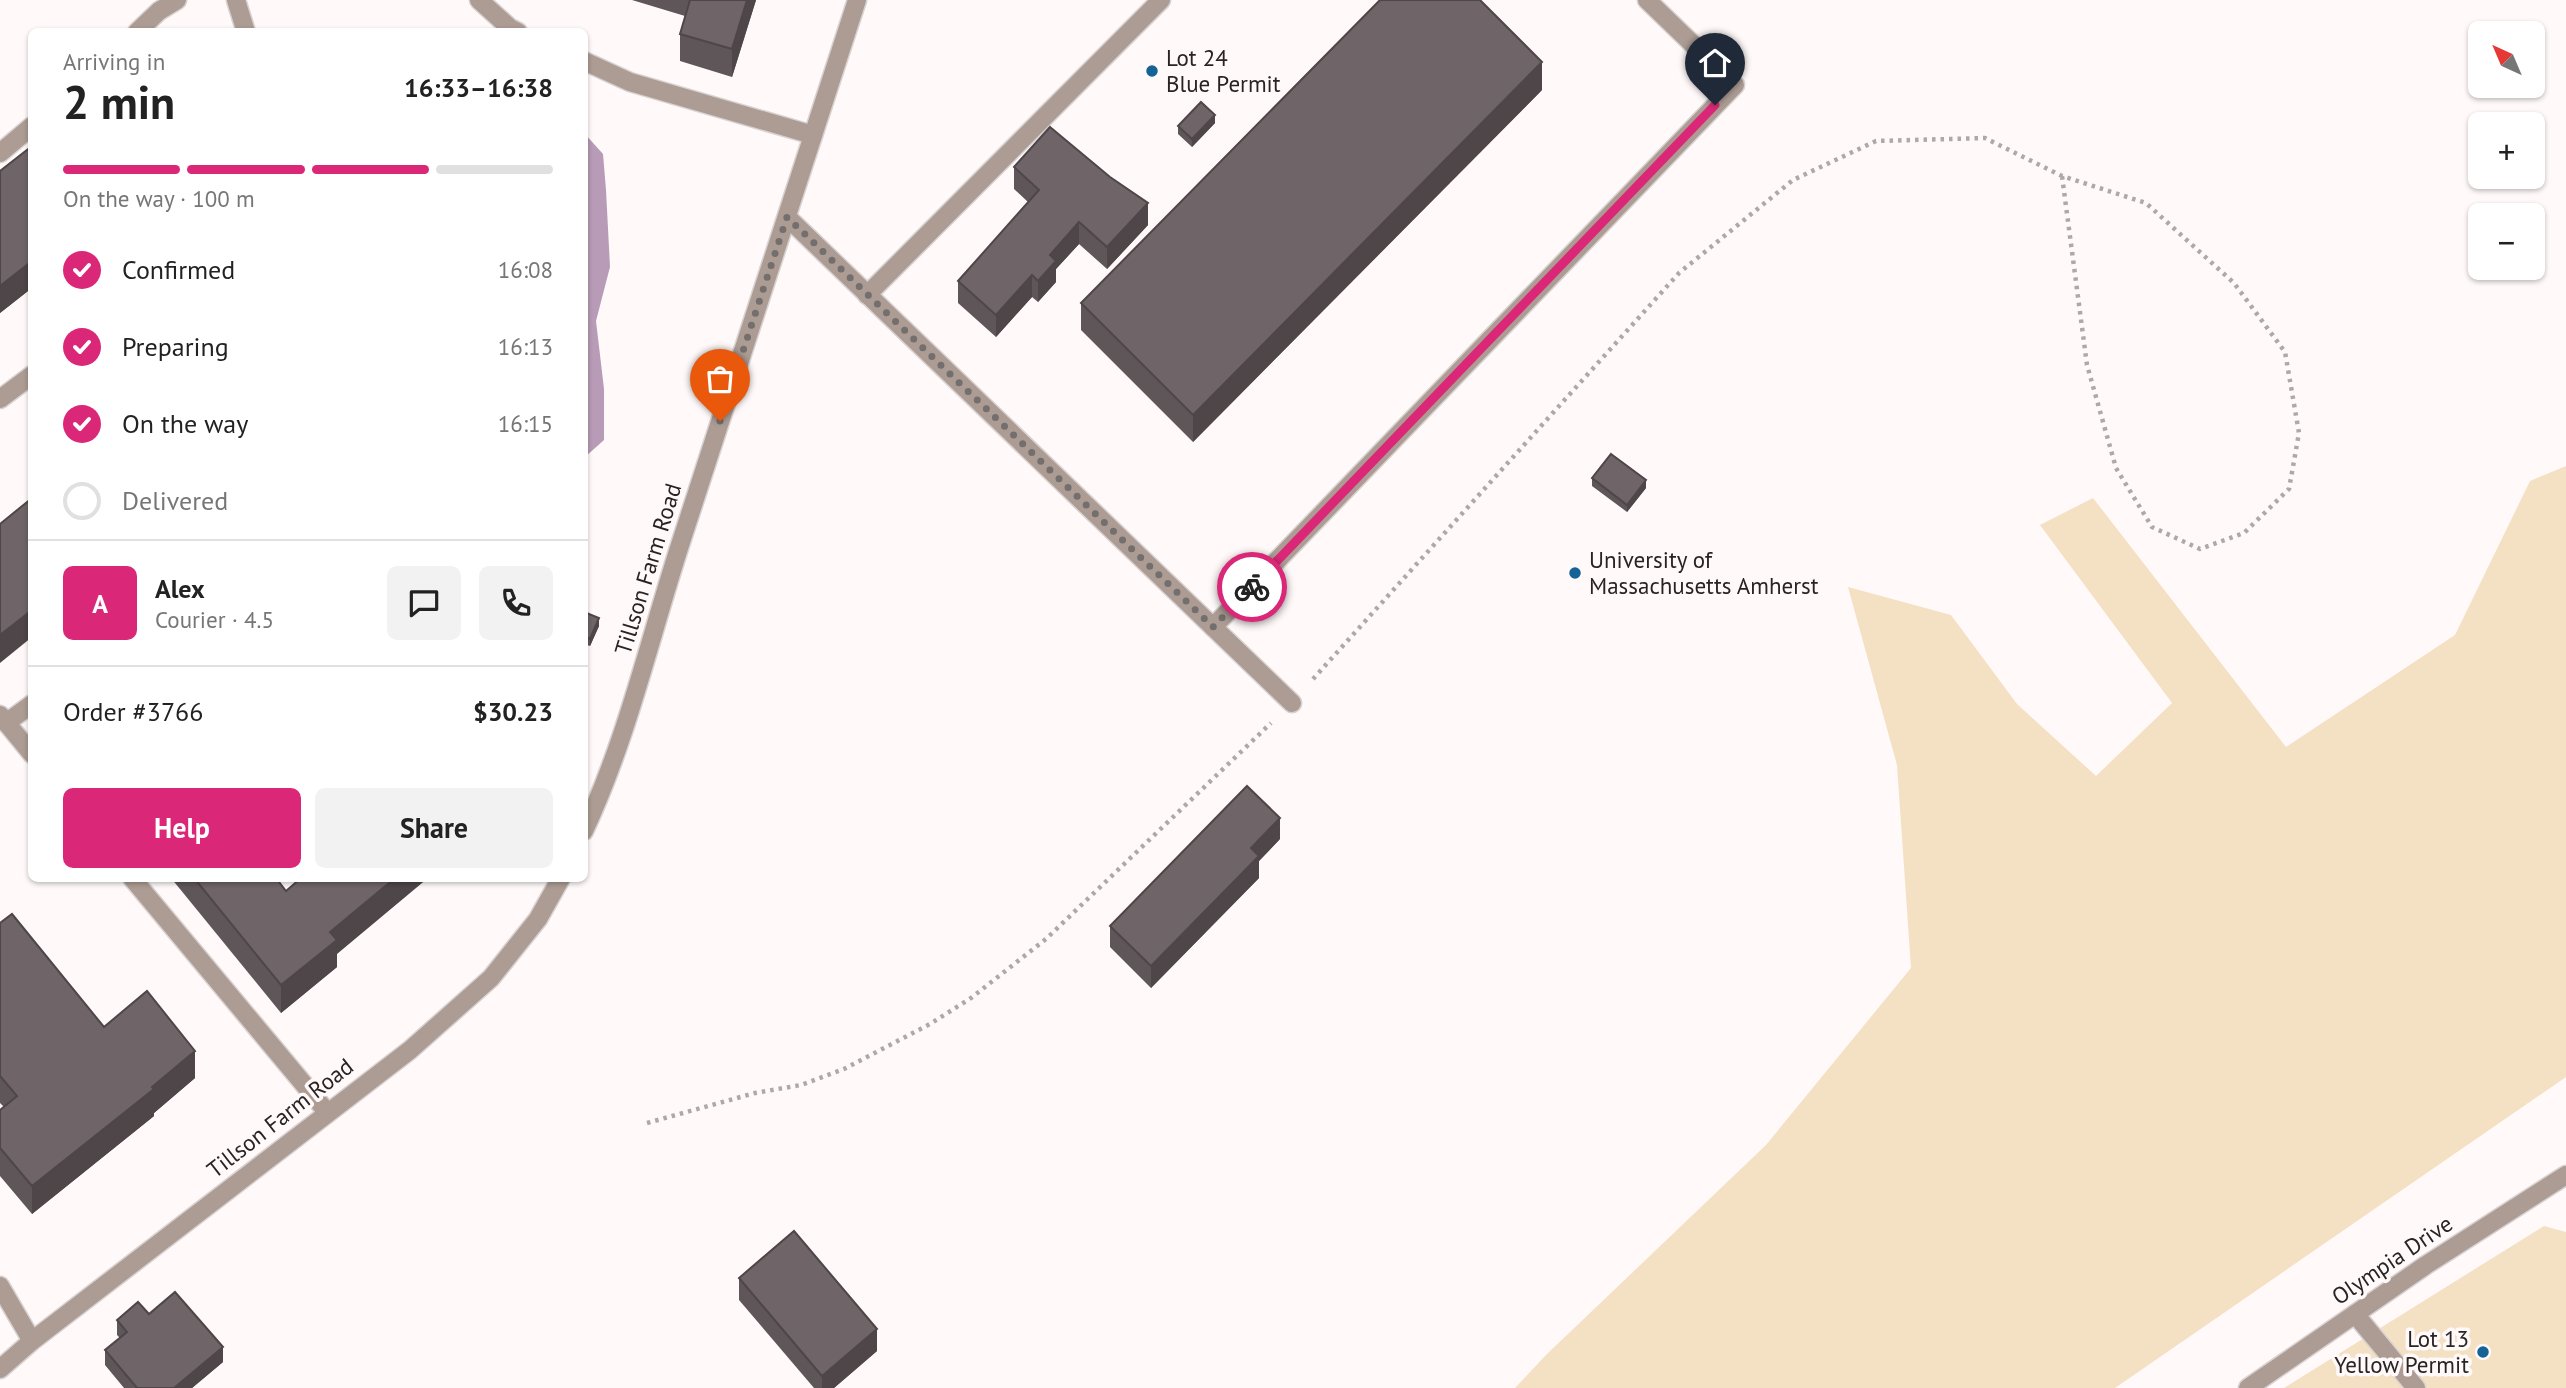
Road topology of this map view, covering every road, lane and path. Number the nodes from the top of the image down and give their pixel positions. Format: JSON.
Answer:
{"nodes":[{"id":1,"x":236,"y":0,"type":"edge"},
{"id":2,"x":478,"y":0,"type":"edge"},
{"id":3,"x":857,"y":0,"type":"edge"},
{"id":4,"x":1161,"y":0,"type":"edge"},
{"id":5,"x":1647,"y":0,"type":"edge"},
{"id":6,"x":166,"y":3,"type":"edge"},
{"id":7,"x":141,"y":28,"type":"edge"},
{"id":8,"x":245,"y":28,"type":"edge"},
{"id":9,"x":510,"y":28,"type":"edge"},
{"id":10,"x":588,"y":63,"type":"edge"},
{"id":11,"x":28,"y":128,"type":"edge"},
{"id":12,"x":813,"y":135,"type":"junction"},
{"id":13,"x":0,"y":153,"type":"edge"},
{"id":14,"x":2062,"y":176,"type":"junction"},
{"id":15,"x":787,"y":217,"type":"junction"},
{"id":16,"x":867,"y":295,"type":"junction"},
{"id":17,"x":28,"y":377,"type":"edge"},
{"id":18,"x":0,"y":399,"type":"edge"},
{"id":19,"x":1213,"y":627,"type":"junction"},
{"id":20,"x":1292,"y":703,"type":"junction"},
{"id":21,"x":28,"y":706,"type":"edge"},
{"id":22,"x":3,"y":719,"type":"edge"},
{"id":23,"x":28,"y":749,"type":"edge"},
{"id":24,"x":592,"y":796,"type":"edge"},
{"id":25,"x":588,"y":814,"type":"edge"},
{"id":26,"x":135,"y":882,"type":"edge"},
{"id":27,"x":559,"y":882,"type":"edge"},
{"id":28,"x":327,"y":1112,"type":"junction"},
{"id":29,"x":647,"y":1123,"type":"dead end"},
{"id":30,"x":2566,"y":1175,"type":"edge"},
{"id":31,"x":0,"y":1286,"type":"edge"},
{"id":32,"x":2355,"y":1314,"type":"junction"},
{"id":33,"x":32,"y":1341,"type":"junction"},
{"id":34,"x":0,"y":1369,"type":"edge"},
{"id":35,"x":2248,"y":1388,"type":"edge"},
{"id":36,"x":2416,"y":1388,"type":"edge"}],
"edges":[{"from":1,"to":8,"type":"street"},
{"from":2,"to":9,"type":"street"},
{"from":3,"to":12,"type":"street","name":"Tillson Farm Road"},
{"from":4,"to":16,"type":"street"},
{"from":5,"to":19,"type":"street"},
{"from":6,"to":7,"type":"street"},
{"from":10,"to":12,"type":"street"},
{"from":11,"to":13,"type":"street"},
{"from":12,"to":15,"type":"street","name":"Tillson Farm Road"},
{"from":14,"to":14,"type":"path"},
{"from":14,"to":20,"type":"path"},
{"from":15,"to":16,"type":"street"},
{"from":15,"to":24,"type":"street","name":"Tillson Farm Road"},
{"from":16,"to":19,"type":"street"},
{"from":17,"to":18,"type":"street"},
{"from":19,"to":20,"type":"street"},
{"from":20,"to":29,"type":"path"},
{"from":21,"to":22,"type":"street"},
{"from":22,"to":23,"type":"street"},
{"from":24,"to":25,"type":"street","name":"Tillson Farm Road"},
{"from":26,"to":28,"type":"street"},
{"from":27,"to":28,"type":"street","name":"Tillson Farm Road"},
{"from":28,"to":33,"type":"street","name":"Tillson Farm Road"},
{"from":30,"to":32,"type":"street","name":"Olympia Drive"},
{"from":31,"to":33,"type":"street"},
{"from":32,"to":35,"type":"street","name":"Olympia Drive"},
{"from":32,"to":36,"type":"street"},
{"from":33,"to":34,"type":"street","name":"Tillson Farm Road"}]}
